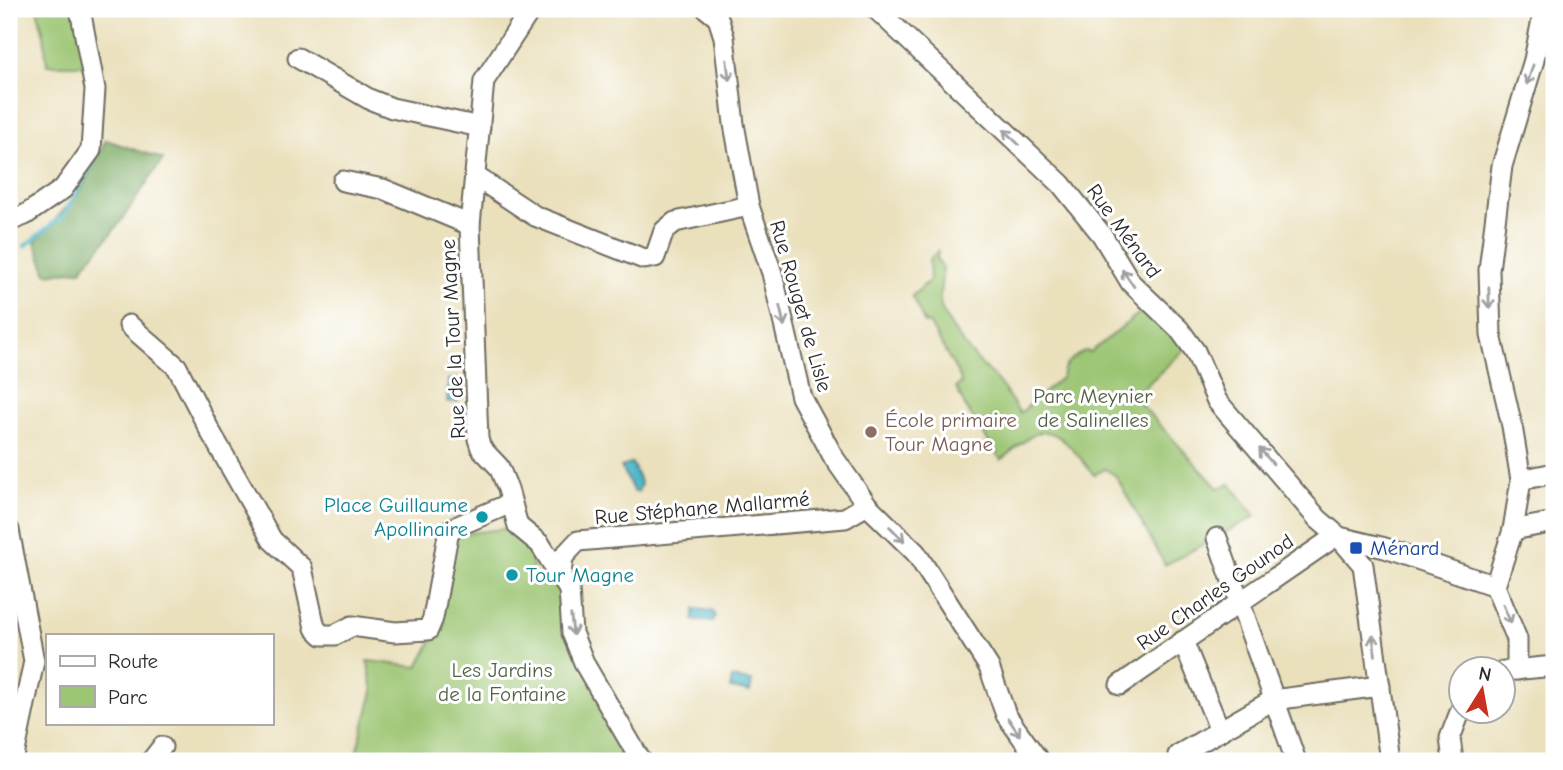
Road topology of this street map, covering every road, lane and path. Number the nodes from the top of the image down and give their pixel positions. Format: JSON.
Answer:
{"nodes":[{"id":1,"x":80,"y":9,"type":"edge"},
{"id":2,"x":531,"y":9,"type":"edge"},
{"id":3,"x":707,"y":9,"type":"edge"},
{"id":4,"x":876,"y":9,"type":"edge"},
{"id":5,"x":1544,"y":9,"type":"edge"},
{"id":6,"x":298,"y":58,"type":"dead end"},
{"id":7,"x":480,"y":127,"type":"junction"},
{"id":8,"x":475,"y":176,"type":"junction"},
{"id":9,"x":343,"y":181,"type":"dead end"},
{"id":10,"x":749,"y":206,"type":"junction"},
{"id":11,"x":9,"y":222,"type":"edge"},
{"id":12,"x":470,"y":225,"type":"junction"},
{"id":13,"x":129,"y":325,"type":"dead end"},
{"id":14,"x":1554,"y":473,"type":"edge"},
{"id":15,"x":1521,"y":480,"type":"junction"},
{"id":16,"x":511,"y":503,"type":"junction"},
{"id":17,"x":867,"y":505,"type":"junction"},
{"id":18,"x":1554,"y":522,"type":"edge"},
{"id":19,"x":9,"y":530,"type":"edge"},
{"id":20,"x":1513,"y":530,"type":"junction"},
{"id":21,"x":1338,"y":536,"type":"junction"},
{"id":22,"x":1217,"y":538,"type":"dead end"},
{"id":23,"x":1369,"y":544,"type":"junction"},
{"id":24,"x":1363,"y":565,"type":"junction"},
{"id":25,"x":561,"y":575,"type":"junction"},
{"id":26,"x":1494,"y":586,"type":"junction"},
{"id":27,"x":1239,"y":603,"type":"junction"},
{"id":28,"x":1183,"y":641,"type":"junction"},
{"id":29,"x":1514,"y":654,"type":"edge"},
{"id":30,"x":1554,"y":666,"type":"edge"},
{"id":31,"x":1518,"y":670,"type":"edge"},
{"id":32,"x":1120,"y":685,"type":"dead end"},
{"id":33,"x":1380,"y":686,"type":"junction"},
{"id":34,"x":1273,"y":701,"type":"junction"},
{"id":35,"x":1455,"y":724,"type":"edge"},
{"id":36,"x":1220,"y":731,"type":"junction"},
{"id":37,"x":1178,"y":755,"type":"dead end"},
{"id":38,"x":13,"y":761,"type":"edge"},
{"id":39,"x":641,"y":761,"type":"edge"},
{"id":40,"x":1039,"y":761,"type":"edge"},
{"id":41,"x":1296,"y":761,"type":"edge"},
{"id":42,"x":1390,"y":761,"type":"edge"},
{"id":43,"x":1453,"y":761,"type":"edge"}],
"edges":[{"from":1,"to":11,"type":"street"},
{"from":2,"to":7,"type":"street","name":"Rue de la Tour Magne"},
{"from":3,"to":10,"type":"street","name":"Rue Rouget de Lisle","one_way":true},
{"from":21,"to":4,"type":"street","name":"Rue Ménard","one_way":true},
{"from":5,"to":15,"type":"street","one_way":true},
{"from":6,"to":7,"type":"street"},
{"from":7,"to":8,"type":"street","name":"Rue de la Tour Magne"},
{"from":8,"to":10,"type":"street"},
{"from":8,"to":12,"type":"street","name":"Rue de la Tour Magne"},
{"from":9,"to":12,"type":"street"},
{"from":10,"to":17,"type":"street","name":"Rue Rouget de Lisle","one_way":true},
{"from":12,"to":16,"type":"street","name":"Rue de la Tour Magne"},
{"from":13,"to":16,"type":"street"},
{"from":14,"to":15,"type":"street"},
{"from":15,"to":20,"type":"street"},
{"from":16,"to":25,"type":"street","name":"Rue de la Tour Magne"},
{"from":17,"to":25,"type":"street","name":"Rue Stéphane Mallarmé"},
{"from":17,"to":40,"type":"street","name":"Rue Rouget de Lisle","one_way":true},
{"from":18,"to":20,"type":"street"},
{"from":19,"to":38,"type":"street"},
{"from":20,"to":26,"type":"street"},
{"from":21,"to":23,"type":"street"},
{"from":21,"to":24,"type":"street","name":"Rue Ménard"},
{"from":21,"to":27,"type":"street","name":"Rue Charles Gounod"},
{"from":22,"to":27,"type":"street"},
{"from":23,"to":24,"type":"street"},
{"from":23,"to":26,"type":"street"},
{"from":33,"to":24,"type":"street","one_way":true},
{"from":25,"to":39,"type":"street","name":"Rue de la Tour Magne","one_way":true},
{"from":26,"to":29,"type":"street","one_way":true},
{"from":27,"to":28,"type":"street","name":"Rue Charles Gounod"},
{"from":27,"to":34,"type":"street"},
{"from":28,"to":32,"type":"street","name":"Rue Charles Gounod"},
{"from":28,"to":36,"type":"street"},
{"from":30,"to":31,"type":"street"},
{"from":33,"to":34,"type":"street"},
{"from":33,"to":42,"type":"street"},
{"from":34,"to":36,"type":"street"},
{"from":34,"to":41,"type":"street"},
{"from":35,"to":43,"type":"street"},
{"from":36,"to":37,"type":"street"}]}
